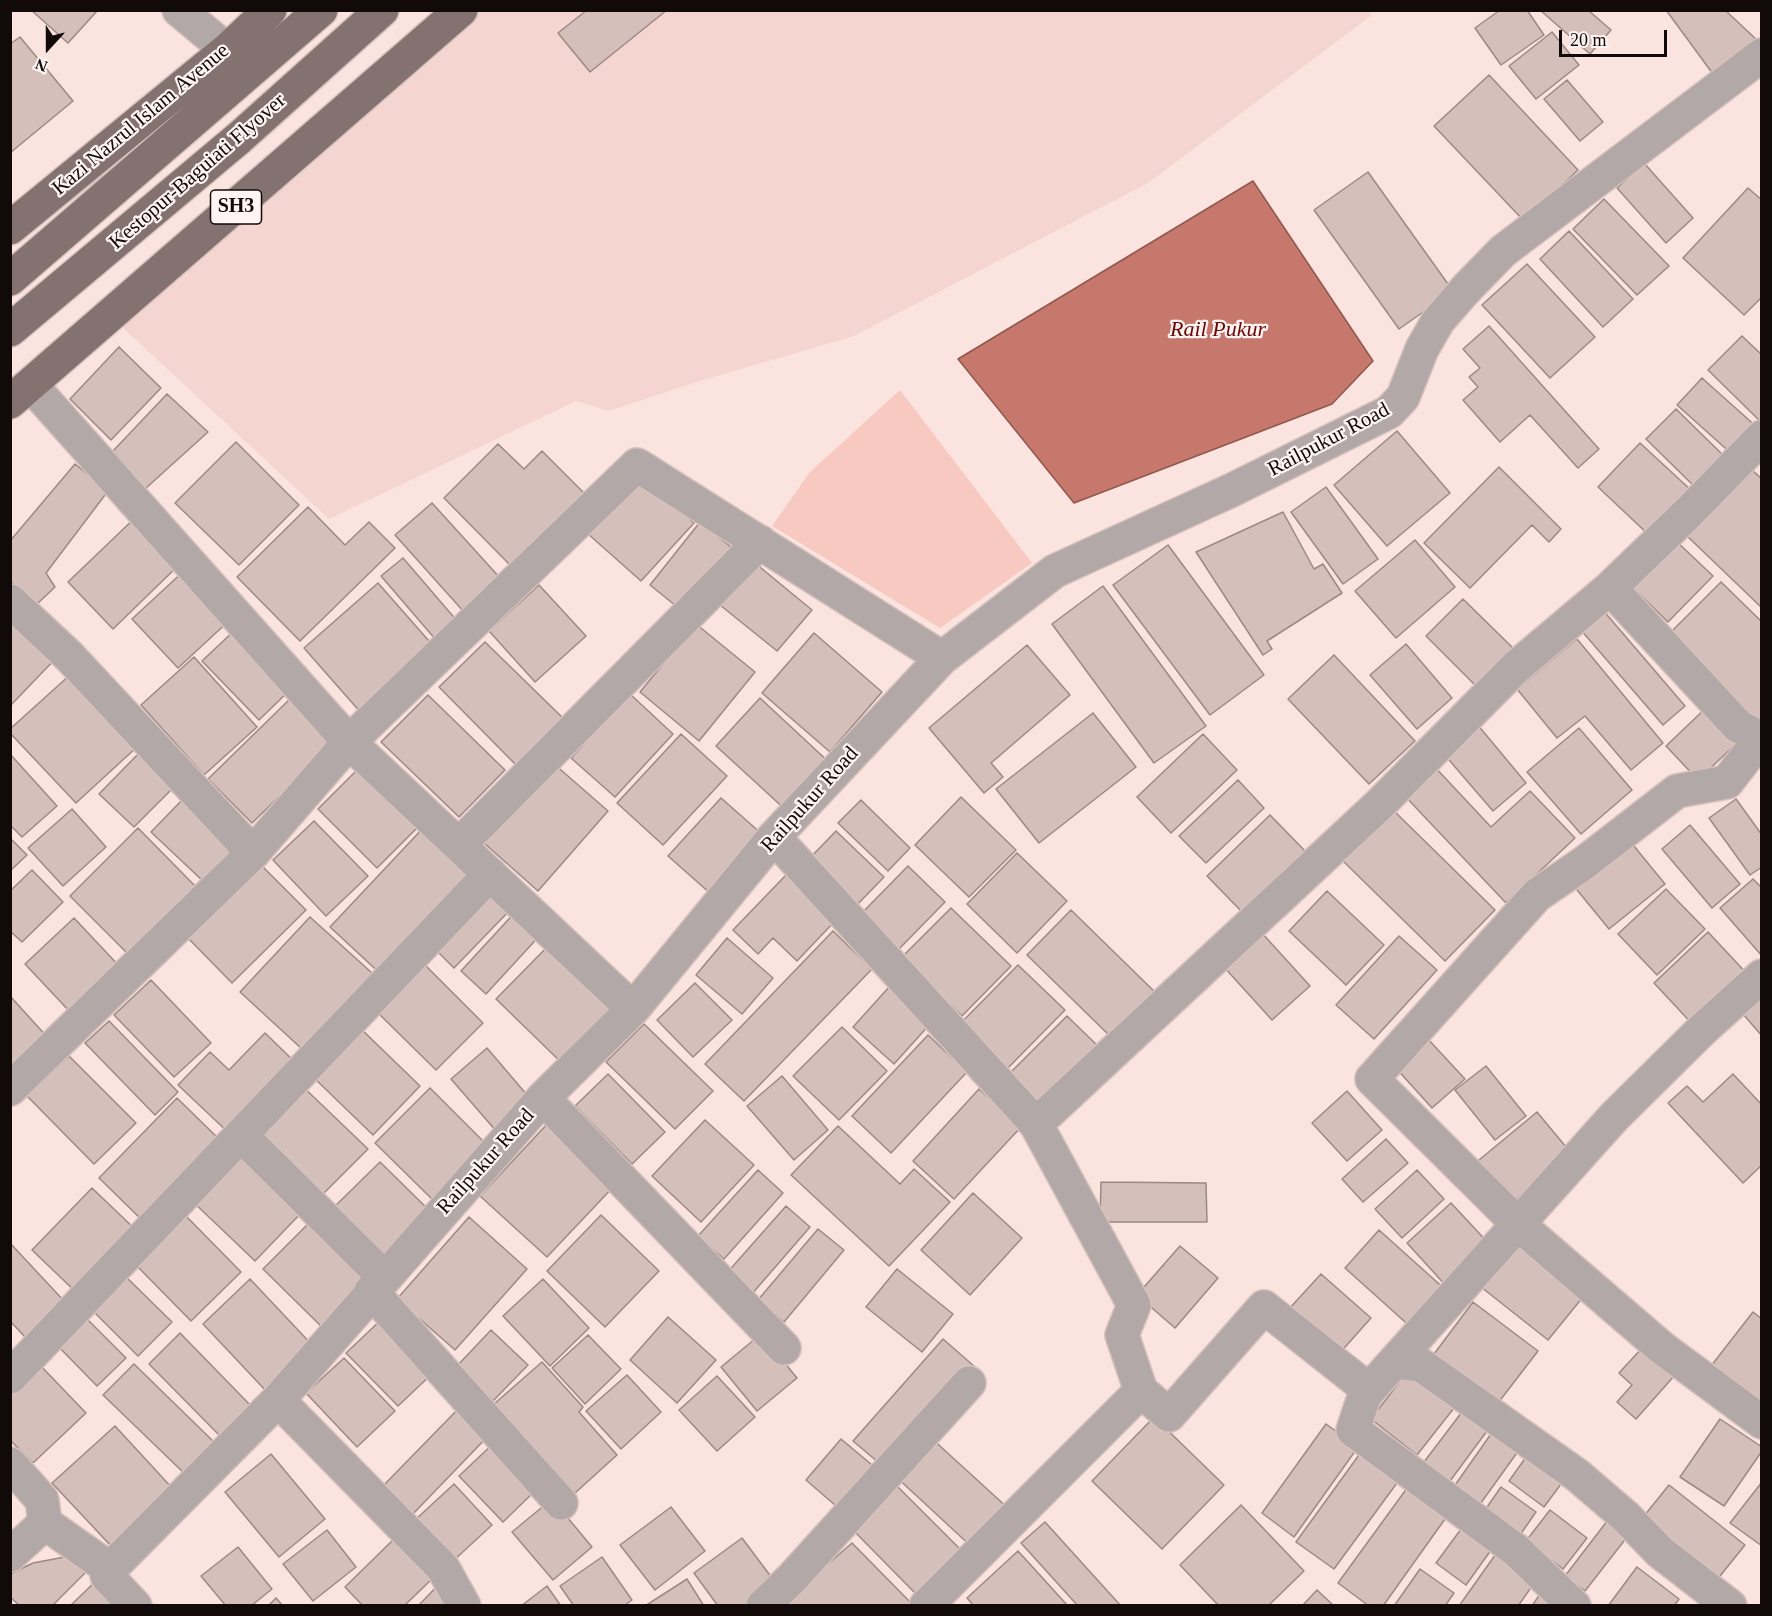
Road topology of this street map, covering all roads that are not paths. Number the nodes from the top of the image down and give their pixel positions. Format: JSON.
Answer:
{"nodes":[{"id":1,"x":179,"y":10,"type":"edge"},
{"id":2,"x":270,"y":10,"type":"edge"},
{"id":3,"x":321,"y":10,"type":"edge"},
{"id":4,"x":382,"y":10,"type":"edge"},
{"id":5,"x":461,"y":10,"type":"edge"},
{"id":6,"x":227,"y":50,"type":"junction"},
{"id":7,"x":1761,"y":56,"type":"edge"},
{"id":8,"x":10,"y":228,"type":"edge"},
{"id":9,"x":10,"y":279,"type":"edge"},
{"id":10,"x":10,"y":330,"type":"edge"},
{"id":11,"x":21,"y":394,"type":"edge"},
{"id":12,"x":1761,"y":437,"type":"edge"},
{"id":13,"x":760,"y":542,"type":"junction"},
{"id":14,"x":1610,"y":588,"type":"junction"},
{"id":15,"x":10,"y":601,"type":"edge"},
{"id":16,"x":942,"y":658,"type":"junction"},
{"id":17,"x":1761,"y":737,"type":"edge"},
{"id":18,"x":349,"y":742,"type":"junction"},
{"id":19,"x":774,"y":837,"type":"junction"},
{"id":20,"x":459,"y":845,"type":"junction"},
{"id":21,"x":253,"y":853,"type":"junction"},
{"id":22,"x":490,"y":874,"type":"junction"},
{"id":23,"x":1761,"y":976,"type":"edge"},
{"id":24,"x":633,"y":1009,"type":"junction"},
{"id":25,"x":10,"y":1089,"type":"edge"},
{"id":26,"x":543,"y":1098,"type":"junction"},
{"id":27,"x":1036,"y":1124,"type":"junction"},
{"id":28,"x":242,"y":1136,"type":"junction"},
{"id":29,"x":1519,"y":1225,"type":"junction"},
{"id":30,"x":378,"y":1284,"type":"junction"},
{"id":31,"x":784,"y":1348,"type":"dead end"},
{"id":32,"x":1396,"y":1362,"type":"junction"},
{"id":33,"x":10,"y":1377,"type":"edge"},
{"id":34,"x":969,"y":1383,"type":"dead end"},
{"id":35,"x":1370,"y":1390,"type":"junction"},
{"id":36,"x":1141,"y":1391,"type":"junction"},
{"id":37,"x":278,"y":1400,"type":"junction"},
{"id":38,"x":1761,"y":1422,"type":"edge"},
{"id":39,"x":10,"y":1464,"type":"edge"},
{"id":40,"x":561,"y":1503,"type":"dead end"},
{"id":41,"x":45,"y":1523,"type":"junction"},
{"id":42,"x":10,"y":1555,"type":"edge"},
{"id":43,"x":110,"y":1569,"type":"junction"},
{"id":44,"x":135,"y":1605,"type":"edge"},
{"id":45,"x":464,"y":1605,"type":"edge"},
{"id":46,"x":763,"y":1605,"type":"edge"},
{"id":47,"x":926,"y":1605,"type":"edge"},
{"id":48,"x":1574,"y":1605,"type":"edge"},
{"id":49,"x":1730,"y":1605,"type":"edge"}],
"edges":[{"from":1,"to":6,"type":"street"},
{"from":2,"to":6,"type":"main road","name":"Kazi Nazrul Islam Avenue"},
{"from":3,"to":9,"type":"main road","name":"Kestopur-Baguiati Flyover"},
{"from":4,"to":10,"type":"main road","name":"Kestopur-Baguiati Flyover"},
{"from":5,"to":11,"type":"main road","number":"SH3"},
{"from":6,"to":8,"type":"main road","name":"Kazi Nazrul Islam Avenue"},
{"from":7,"to":16,"type":"street","name":"Railpukur Road"},
{"from":11,"to":18,"type":"street"},
{"from":12,"to":14,"type":"street"},
{"from":13,"to":16,"type":"street"},
{"from":13,"to":18,"type":"street"},
{"from":13,"to":20,"type":"street"},
{"from":14,"to":17,"type":"street"},
{"from":14,"to":27,"type":"street"},
{"from":15,"to":21,"type":"street"},
{"from":16,"to":19,"type":"street","name":"Railpukur Road"},
{"from":17,"to":29,"type":"street"},
{"from":18,"to":20,"type":"street"},
{"from":18,"to":21,"type":"street"},
{"from":19,"to":24,"type":"street","name":"Railpukur Road"},
{"from":19,"to":27,"type":"street"},
{"from":20,"to":22,"type":"street"},
{"from":21,"to":25,"type":"street"},
{"from":22,"to":24,"type":"street"},
{"from":22,"to":28,"type":"street"},
{"from":23,"to":29,"type":"street"},
{"from":24,"to":26,"type":"street","name":"Railpukur Road"},
{"from":26,"to":30,"type":"street","name":"Railpukur Road"},
{"from":26,"to":31,"type":"street"},
{"from":27,"to":36,"type":"street"},
{"from":28,"to":30,"type":"street"},
{"from":28,"to":33,"type":"street"},
{"from":29,"to":32,"type":"street"},
{"from":29,"to":38,"type":"street"},
{"from":30,"to":37,"type":"street","name":"Railpukur Road"},
{"from":30,"to":40,"type":"street"},
{"from":32,"to":35,"type":"street"},
{"from":32,"to":49,"type":"street"},
{"from":34,"to":46,"type":"street"},
{"from":35,"to":36,"type":"street"},
{"from":35,"to":48,"type":"street"},
{"from":36,"to":47,"type":"street"},
{"from":37,"to":43,"type":"street","name":"Railpukur Road"},
{"from":37,"to":45,"type":"street"},
{"from":39,"to":41,"type":"street"},
{"from":41,"to":42,"type":"street"},
{"from":41,"to":43,"type":"street"},
{"from":43,"to":44,"type":"street"}]}
